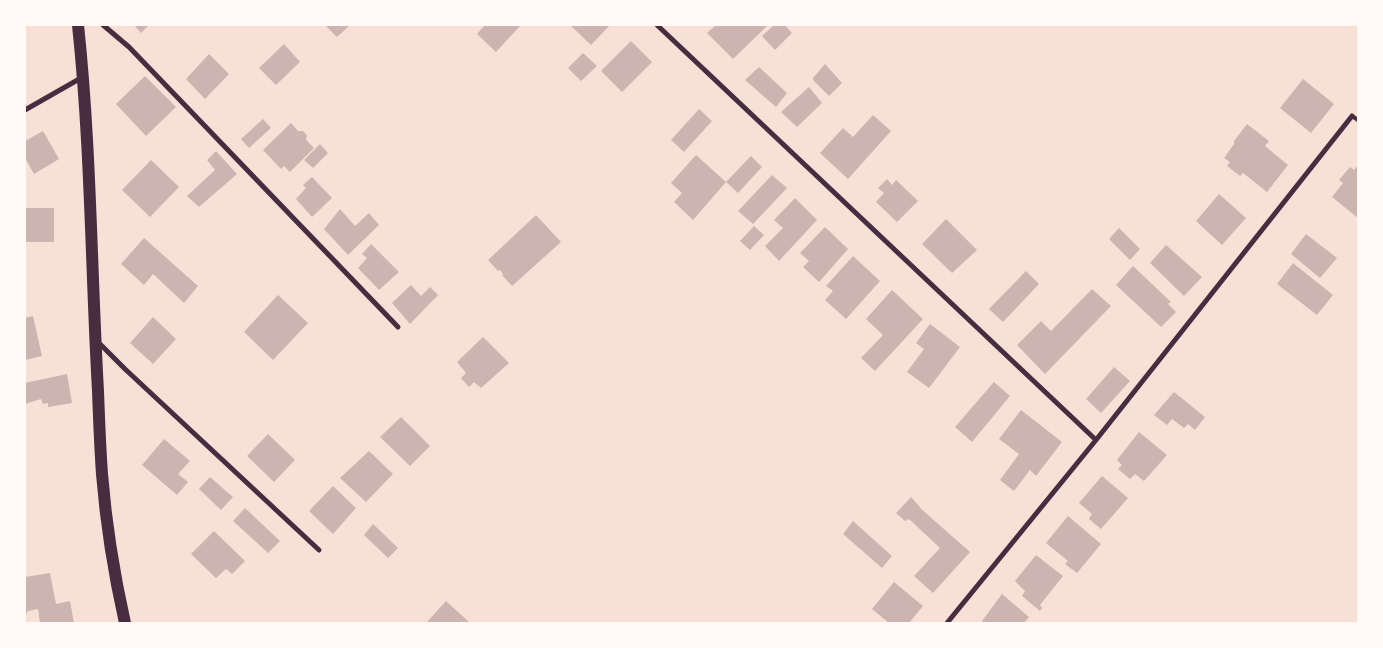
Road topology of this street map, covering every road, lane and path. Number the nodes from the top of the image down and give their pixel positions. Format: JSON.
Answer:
{"nodes":[{"id":1,"x":78,"y":25,"type":"edge"},
{"id":2,"x":103,"y":25,"type":"edge"},
{"id":3,"x":656,"y":25,"type":"edge"},
{"id":4,"x":84,"y":77,"type":"junction"},
{"id":5,"x":25,"y":110,"type":"edge"},
{"id":6,"x":1352,"y":116,"type":"joint"},
{"id":7,"x":1358,"y":120,"type":"edge"},
{"id":8,"x":398,"y":327,"type":"dead end"},
{"id":9,"x":95,"y":339,"type":"junction"},
{"id":10,"x":1096,"y":440,"type":"junction"},
{"id":11,"x":319,"y":550,"type":"dead end"},
{"id":12,"x":125,"y":623,"type":"edge"},
{"id":13,"x":947,"y":623,"type":"edge"}],
"edges":[{"from":1,"to":4,"type":"main road"},
{"from":2,"to":8,"type":"street"},
{"from":3,"to":10,"type":"street"},
{"from":4,"to":5,"type":"street"},
{"from":4,"to":9,"type":"main road"},
{"from":6,"to":7,"type":"lane"},
{"from":6,"to":10,"type":"street"},
{"from":9,"to":11,"type":"street"},
{"from":9,"to":12,"type":"main road"},
{"from":10,"to":13,"type":"street"}]}
